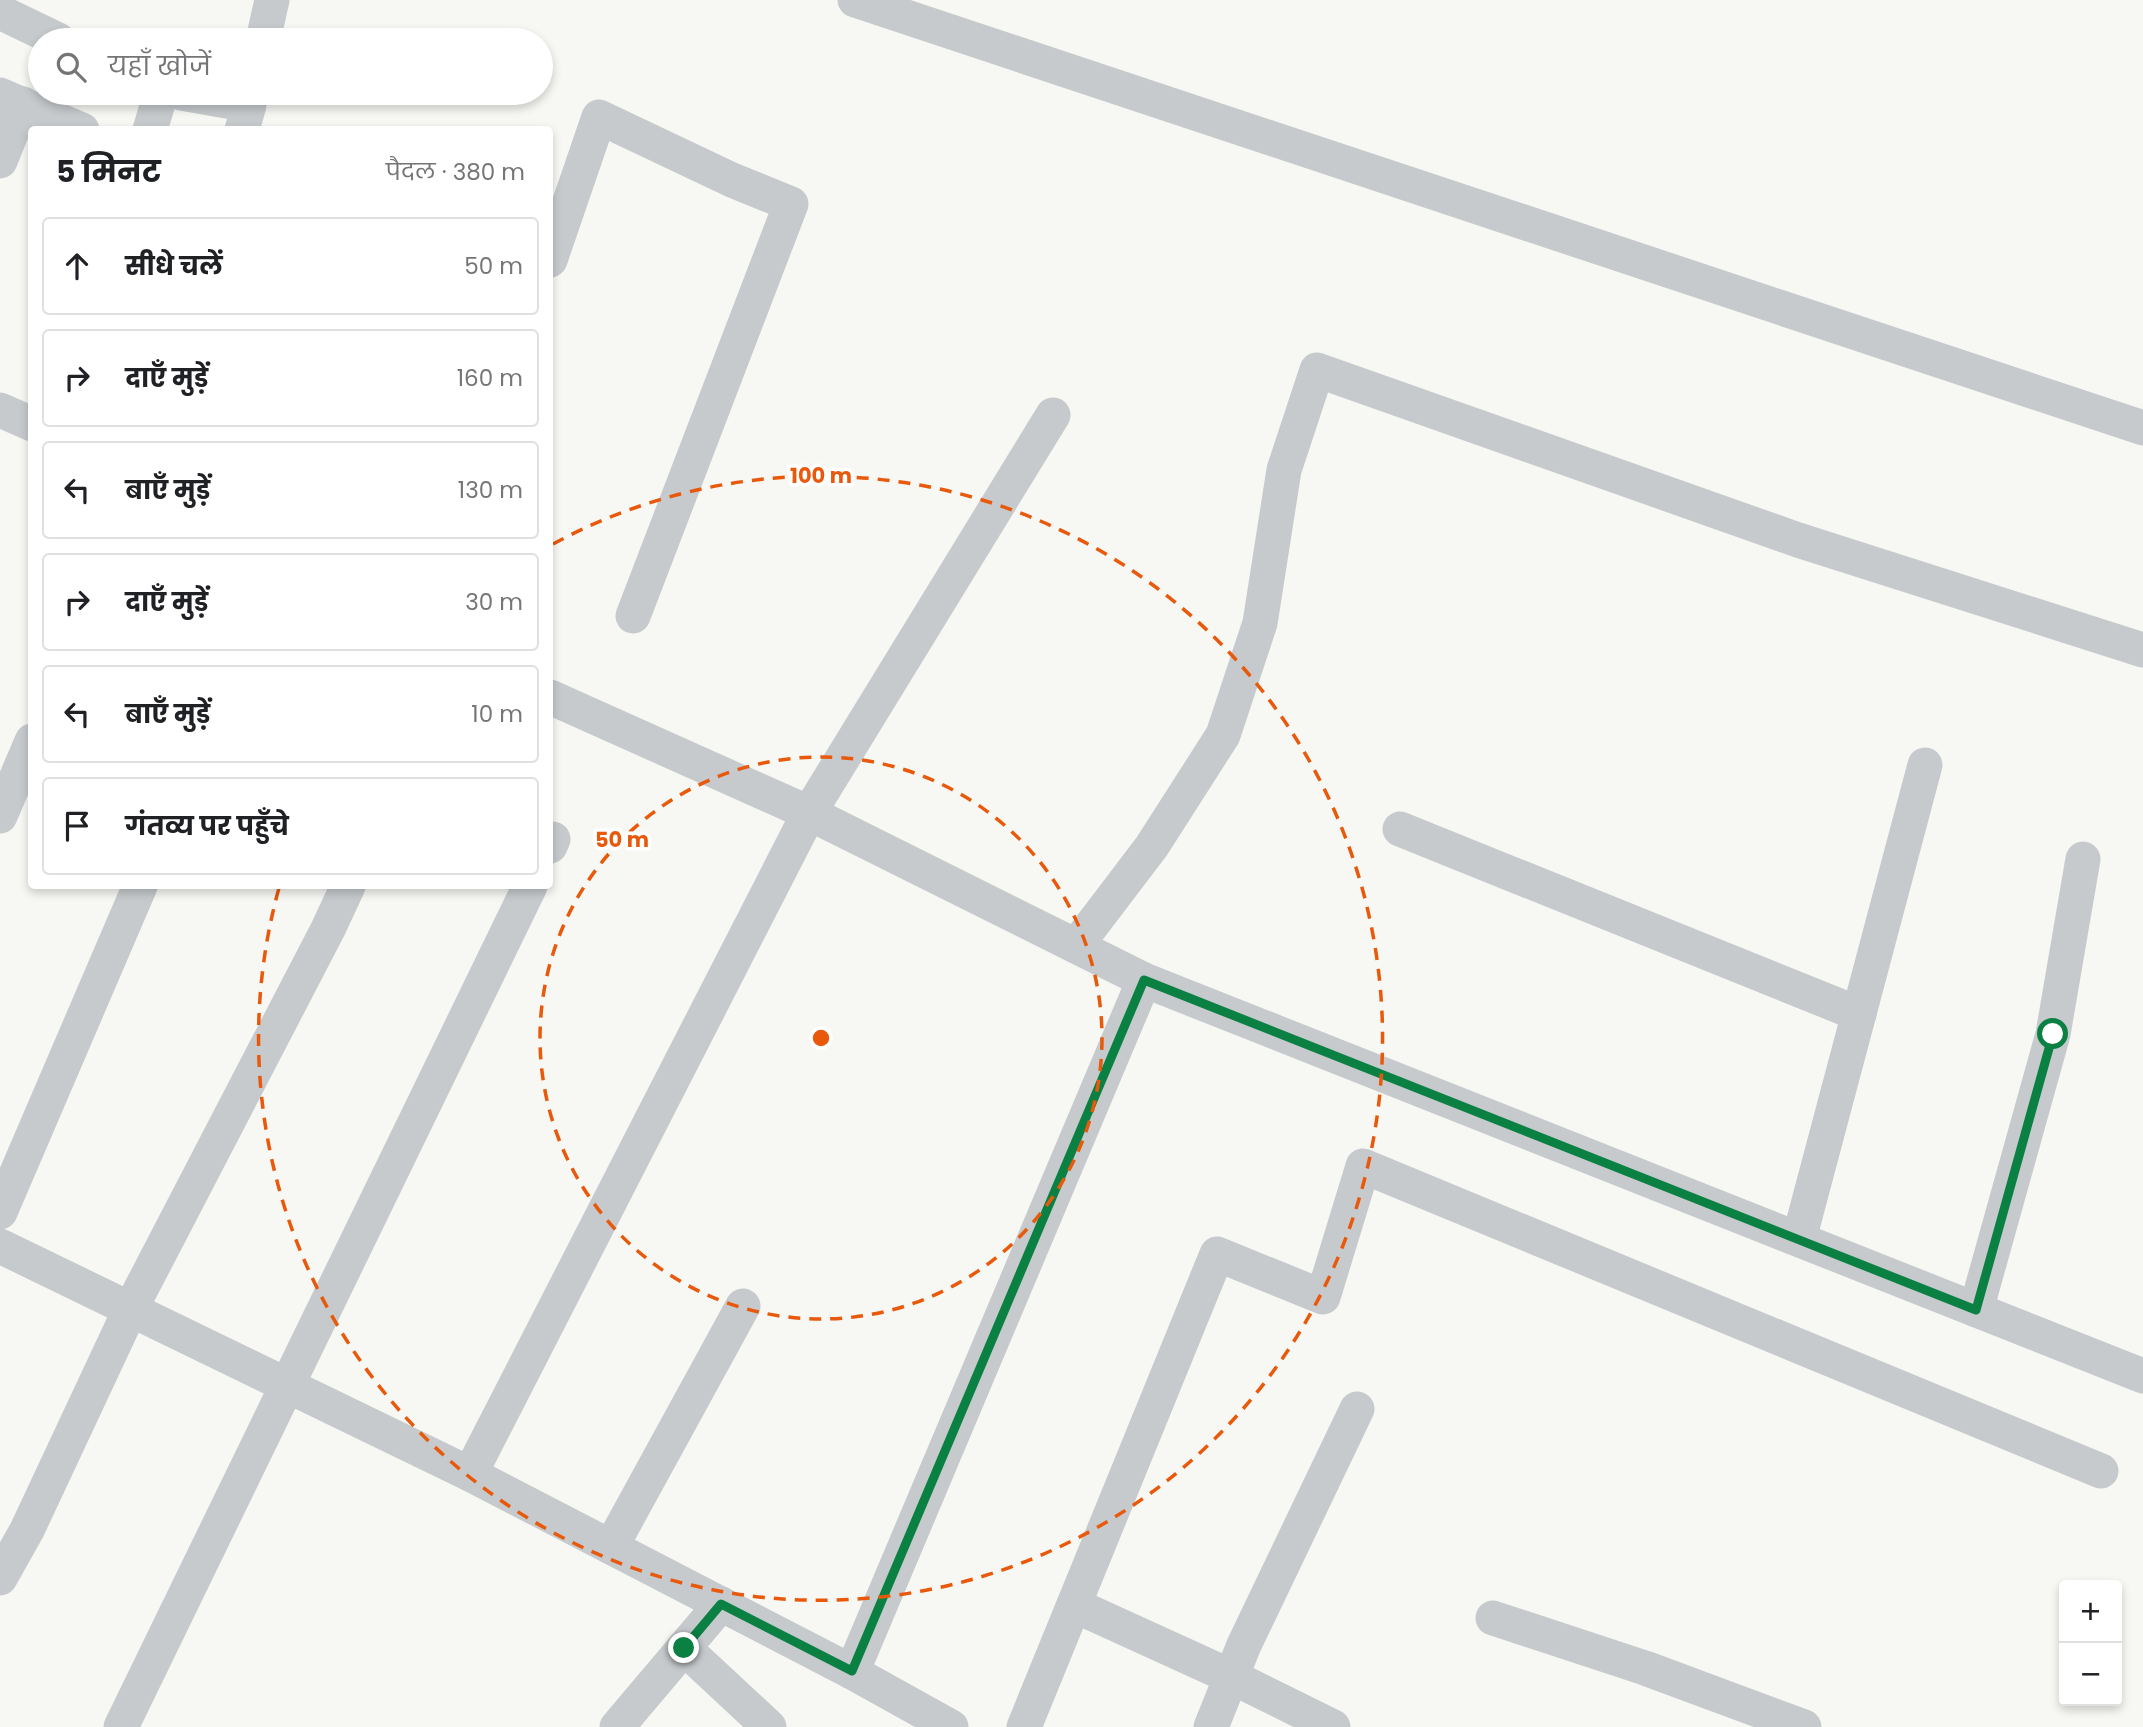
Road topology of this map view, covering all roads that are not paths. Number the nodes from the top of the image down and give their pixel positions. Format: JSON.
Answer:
{"nodes":[{"id":1,"x":272,"y":0,"type":"edge"},
{"id":2,"x":855,"y":0,"type":"edge"},
{"id":3,"x":0,"y":12,"type":"edge"},
{"id":4,"x":33,"y":28,"type":"edge"},
{"id":5,"x":266,"y":28,"type":"edge"},
{"id":6,"x":11,"y":100,"type":"edge"},
{"id":7,"x":157,"y":105,"type":"edge"},
{"id":8,"x":73,"y":126,"type":"edge"},
{"id":9,"x":151,"y":126,"type":"edge"},
{"id":10,"x":0,"y":161,"type":"edge"},
{"id":11,"x":553,"y":251,"type":"edge"},
{"id":12,"x":0,"y":410,"type":"edge"},
{"id":13,"x":1054,"y":415,"type":"dead end"},
{"id":14,"x":28,"y":422,"type":"edge"},
{"id":15,"x":2143,"y":428,"type":"edge"},
{"id":16,"x":632,"y":617,"type":"dead end"},
{"id":17,"x":2143,"y":650,"type":"edge"},
{"id":18,"x":553,"y":698,"type":"edge"},
{"id":19,"x":28,"y":750,"type":"edge"},
{"id":20,"x":1925,"y":765,"type":"dead end"},
{"id":21,"x":3,"y":803,"type":"edge"},
{"id":22,"x":809,"y":813,"type":"junction"},
{"id":23,"x":1400,"y":828,"type":"dead end"},
{"id":24,"x":2083,"y":859,"type":"dead end"},
{"id":25,"x":139,"y":889,"type":"edge"},
{"id":26,"x":347,"y":889,"type":"edge"},
{"id":27,"x":529,"y":889,"type":"edge"},
{"id":28,"x":1076,"y":946,"type":"junction"},
{"id":29,"x":1144,"y":980,"type":"junction"},
{"id":30,"x":1859,"y":1014,"type":"junction"},
{"id":31,"x":0,"y":1212,"type":"edge"},
{"id":32,"x":1799,"y":1239,"type":"junction"},
{"id":33,"x":0,"y":1246,"type":"edge"},
{"id":34,"x":743,"y":1306,"type":"dead end"},
{"id":35,"x":130,"y":1310,"type":"junction"},
{"id":36,"x":1976,"y":1310,"type":"junction"},
{"id":37,"x":2143,"y":1376,"type":"edge"},
{"id":38,"x":287,"y":1385,"type":"junction"},
{"id":39,"x":1357,"y":1409,"type":"dead end"},
{"id":40,"x":2101,"y":1471,"type":"dead end"},
{"id":41,"x":471,"y":1474,"type":"junction"},
{"id":42,"x":611,"y":1547,"type":"junction"},
{"id":43,"x":0,"y":1578,"type":"edge"},
{"id":44,"x":721,"y":1604,"type":"junction"},
{"id":45,"x":1074,"y":1605,"type":"junction"},
{"id":46,"x":1493,"y":1618,"type":"dead end"},
{"id":47,"x":684,"y":1648,"type":"junction"},
{"id":48,"x":852,"y":1671,"type":"junction"},
{"id":49,"x":1232,"y":1676,"type":"junction"},
{"id":50,"x":121,"y":1727,"type":"edge"},
{"id":51,"x":617,"y":1727,"type":"edge"},
{"id":52,"x":769,"y":1727,"type":"edge"},
{"id":53,"x":951,"y":1727,"type":"edge"},
{"id":54,"x":1024,"y":1727,"type":"edge"},
{"id":55,"x":1211,"y":1727,"type":"edge"},
{"id":56,"x":1333,"y":1727,"type":"edge"},
{"id":57,"x":1804,"y":1727,"type":"edge"}],
"edges":[{"from":1,"to":5,"type":"street"},
{"from":2,"to":15,"type":"street"},
{"from":3,"to":4,"type":"street"},
{"from":6,"to":8,"type":"street"},
{"from":6,"to":10,"type":"street"},
{"from":7,"to":9,"type":"street"},
{"from":11,"to":16,"type":"street"},
{"from":12,"to":14,"type":"street"},
{"from":13,"to":22,"type":"street"},
{"from":17,"to":28,"type":"street"},
{"from":18,"to":22,"type":"street"},
{"from":19,"to":21,"type":"street"},
{"from":20,"to":30,"type":"street"},
{"from":22,"to":28,"type":"street"},
{"from":22,"to":41,"type":"street"},
{"from":23,"to":30,"type":"street"},
{"from":24,"to":36,"type":"street"},
{"from":25,"to":31,"type":"street"},
{"from":26,"to":35,"type":"street"},
{"from":27,"to":38,"type":"street"},
{"from":28,"to":29,"type":"street"},
{"from":29,"to":32,"type":"street"},
{"from":29,"to":48,"type":"street"},
{"from":30,"to":32,"type":"street"},
{"from":32,"to":36,"type":"street"},
{"from":33,"to":35,"type":"street"},
{"from":34,"to":42,"type":"street"},
{"from":35,"to":38,"type":"street"},
{"from":35,"to":43,"type":"street"},
{"from":36,"to":37,"type":"street"},
{"from":38,"to":41,"type":"street"},
{"from":38,"to":50,"type":"street"},
{"from":39,"to":49,"type":"street"},
{"from":40,"to":45,"type":"street"},
{"from":41,"to":42,"type":"street"},
{"from":42,"to":44,"type":"street"},
{"from":44,"to":47,"type":"street"},
{"from":44,"to":48,"type":"street"},
{"from":45,"to":49,"type":"street"},
{"from":45,"to":54,"type":"street"},
{"from":46,"to":57,"type":"street"},
{"from":47,"to":51,"type":"street"},
{"from":47,"to":52,"type":"street"},
{"from":48,"to":53,"type":"street"},
{"from":49,"to":55,"type":"street"},
{"from":49,"to":56,"type":"street"}]}
